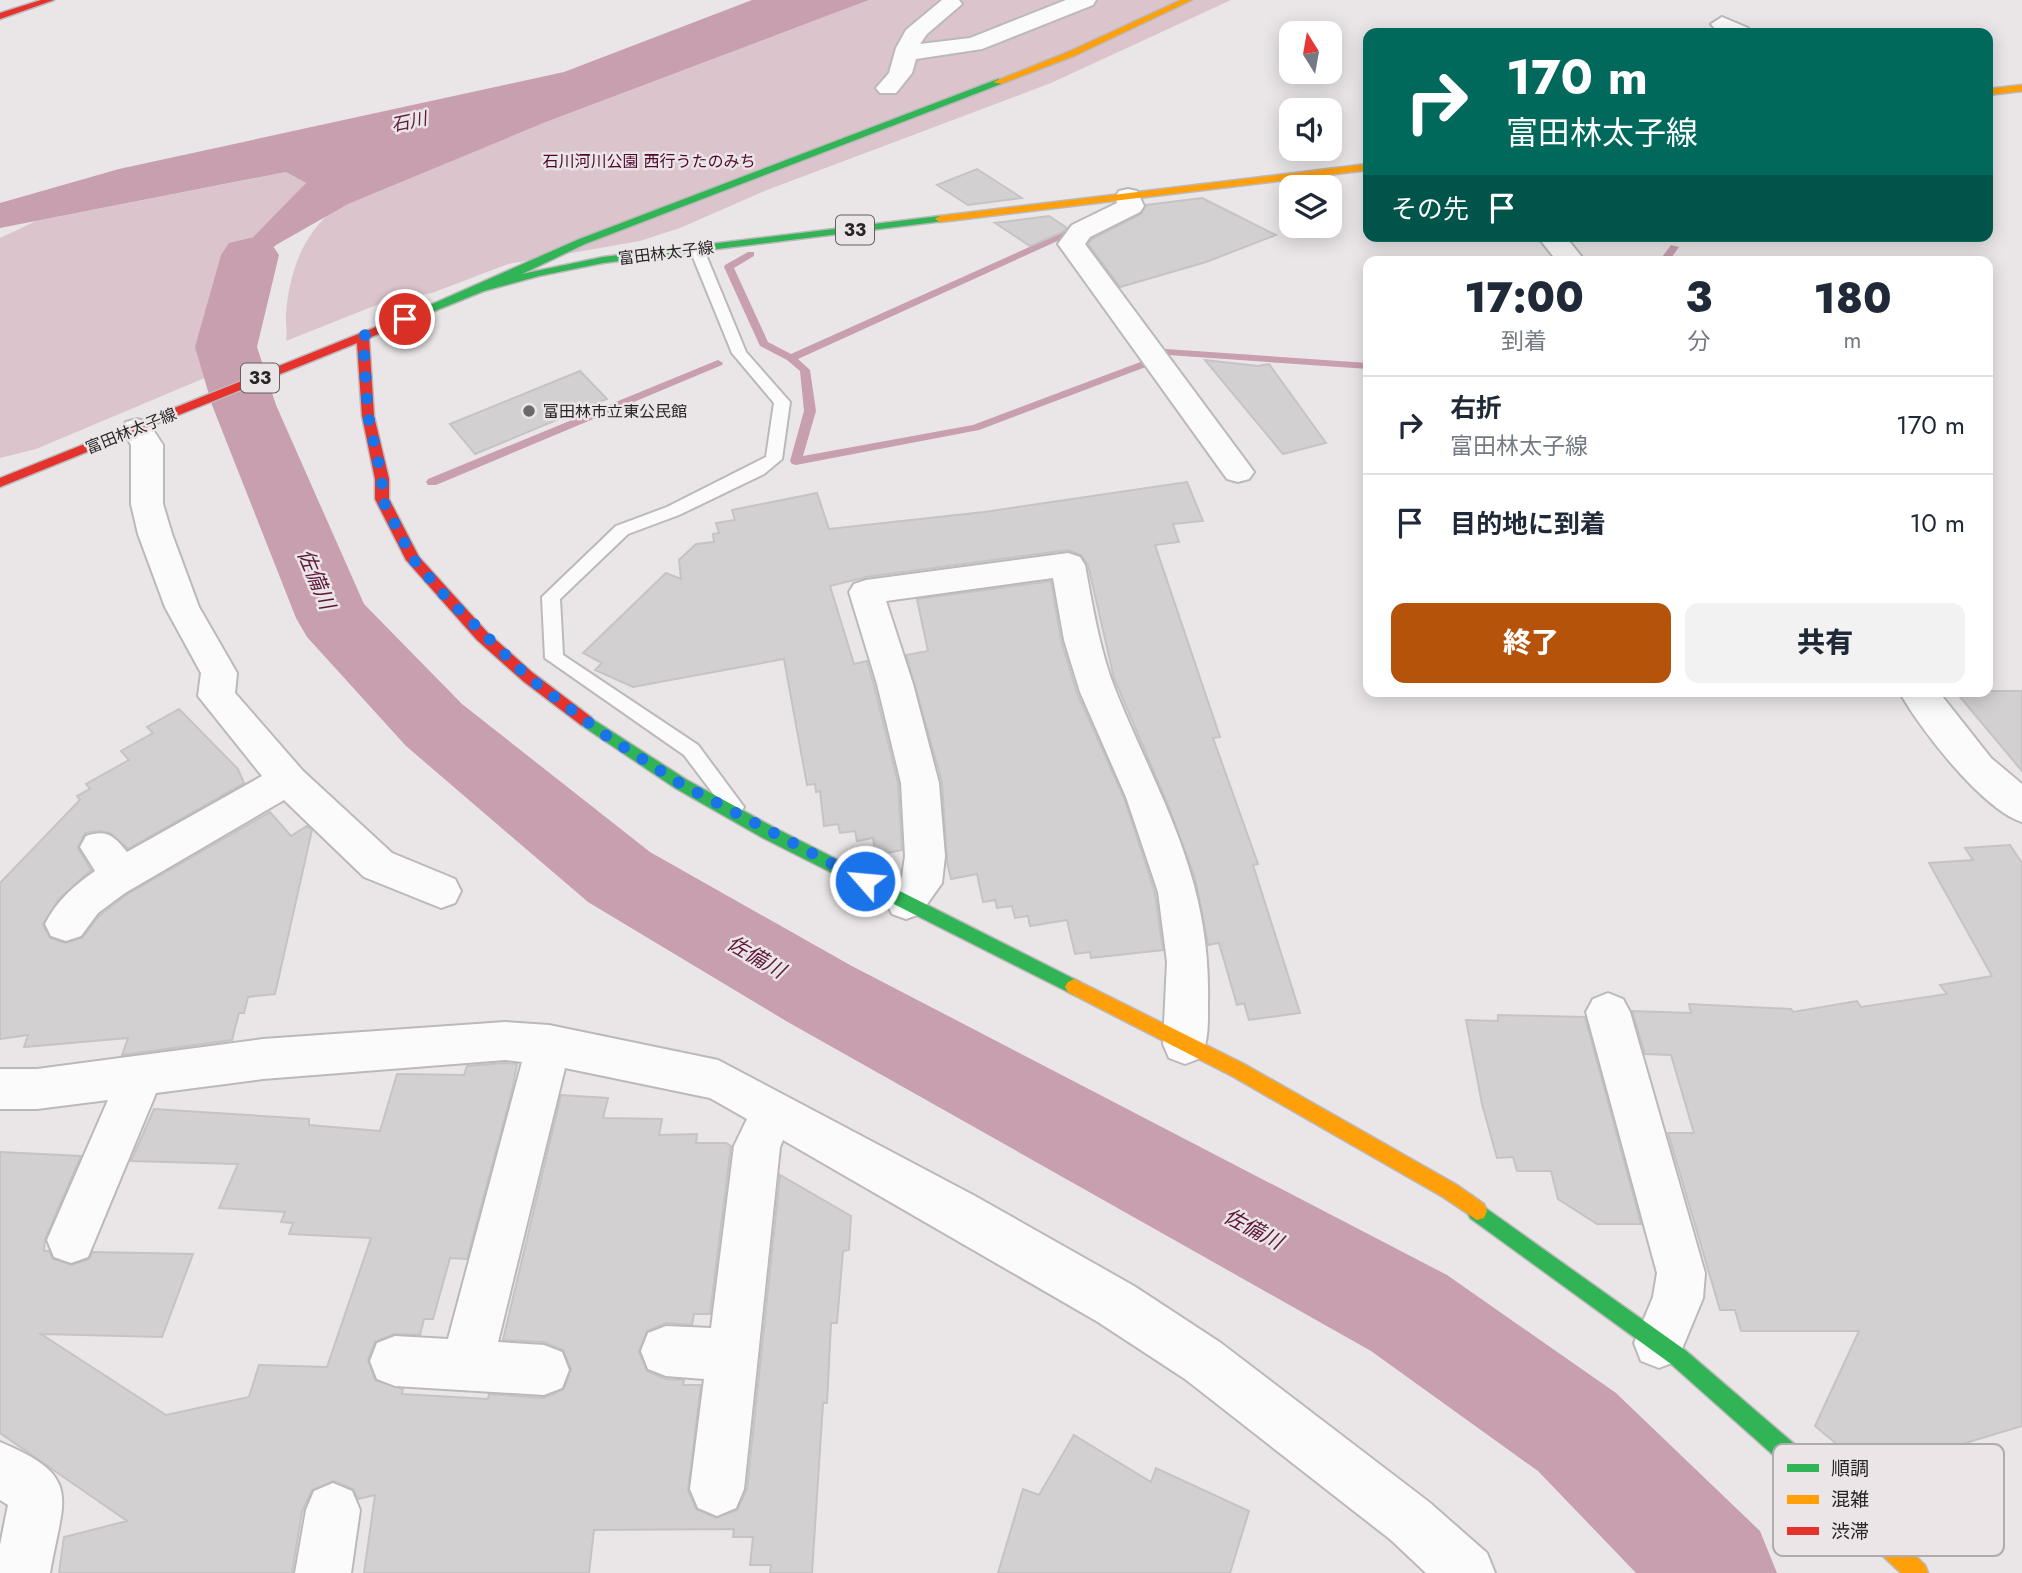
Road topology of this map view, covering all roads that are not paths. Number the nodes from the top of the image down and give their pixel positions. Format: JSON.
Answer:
{"nodes":[{"id":1,"x":50,"y":0,"type":"edge"},
{"id":2,"x":1085,"y":0,"type":"edge"},
{"id":3,"x":1188,"y":0,"type":"edge"},
{"id":4,"x":951,"y":4,"type":"dead end"},
{"id":5,"x":0,"y":16,"type":"edge"},
{"id":6,"x":906,"y":53,"type":"junction"},
{"id":7,"x":888,"y":88,"type":"dead end"},
{"id":8,"x":2022,"y":88,"type":"edge"},
{"id":9,"x":1993,"y":91,"type":"edge"},
{"id":10,"x":1363,"y":168,"type":"edge"},
{"id":11,"x":1128,"y":197,"type":"junction"},
{"id":12,"x":1555,"y":242,"type":"edge"},
{"id":13,"x":696,"y":250,"type":"junction"},
{"id":14,"x":1568,"y":256,"type":"edge"},
{"id":15,"x":480,"y":289,"type":"junction"},
{"id":16,"x":358,"y":338,"type":"junction"},
{"id":17,"x":136,"y":429,"type":"junction"},
{"id":18,"x":1238,"y":472,"type":"dead end"},
{"id":19,"x":0,"y":483,"type":"edge"},
{"id":20,"x":1922,"y":697,"type":"edge"},
{"id":21,"x":287,"y":780,"type":"junction"},
{"id":22,"x":2022,"y":807,"type":"edge"},
{"id":23,"x":741,"y":817,"type":"junction"},
{"id":24,"x":441,"y":891,"type":"dead end"},
{"id":25,"x":906,"y":902,"type":"junction"},
{"id":26,"x":66,"y":924,"type":"dead end"},
{"id":27,"x":1608,"y":1012,"type":"dead end"},
{"id":28,"x":1185,"y":1044,"type":"junction"},
{"id":29,"x":549,"y":1045,"type":"junction"},
{"id":30,"x":141,"y":1075,"type":"junction"},
{"id":31,"x":0,"y":1089,"type":"edge"},
{"id":32,"x":774,"y":1111,"type":"junction"},
{"id":33,"x":71,"y":1240,"type":"dead end"},
{"id":34,"x":1660,"y":1343,"type":"junction"},
{"id":35,"x":666,"y":1351,"type":"dead end"},
{"id":36,"x":733,"y":1354,"type":"junction"},
{"id":37,"x":395,"y":1361,"type":"dead end"},
{"id":38,"x":467,"y":1364,"type":"junction"},
{"id":39,"x":544,"y":1370,"type":"dead end"},
{"id":40,"x":1778,"y":1444,"type":"edge"},
{"id":41,"x":0,"y":1469,"type":"edge"},
{"id":42,"x":717,"y":1489,"type":"dead end"},
{"id":43,"x":333,"y":1510,"type":"dead end"},
{"id":44,"x":1899,"y":1556,"type":"edge"},
{"id":45,"x":22,"y":1573,"type":"edge"},
{"id":46,"x":323,"y":1573,"type":"edge"},
{"id":47,"x":1467,"y":1573,"type":"edge"},
{"id":48,"x":1917,"y":1573,"type":"edge"}],
"edges":[{"from":1,"to":5,"type":"street"},
{"from":2,"to":6,"type":"street"},
{"from":3,"to":15,"type":"street"},
{"from":4,"to":6,"type":"street"},
{"from":6,"to":7,"type":"street"},
{"from":8,"to":9,"type":"street"},
{"from":10,"to":11,"type":"street","name":"富田林太子線","number":"33"},
{"from":11,"to":13,"type":"street","name":"富田林太子線","number":"33"},
{"from":11,"to":18,"type":"street"},
{"from":12,"to":14,"type":"street"},
{"from":13,"to":15,"type":"street","name":"富田林太子線","number":"33"},
{"from":13,"to":23,"type":"lane"},
{"from":15,"to":16,"type":"street","name":"富田林太子線","number":"33"},
{"from":16,"to":17,"type":"street","name":"富田林太子線","number":"33"},
{"from":16,"to":23,"type":"street"},
{"from":17,"to":19,"type":"street","name":"富田林太子線","number":"33"},
{"from":17,"to":21,"type":"street"},
{"from":20,"to":22,"type":"street"},
{"from":21,"to":24,"type":"street"},
{"from":21,"to":26,"type":"street"},
{"from":23,"to":25,"type":"street"},
{"from":25,"to":28,"type":"street"},
{"from":25,"to":28,"type":"street"},
{"from":27,"to":34,"type":"street"},
{"from":28,"to":34,"type":"street"},
{"from":29,"to":30,"type":"street"},
{"from":29,"to":32,"type":"street"},
{"from":29,"to":38,"type":"street"},
{"from":30,"to":31,"type":"street"},
{"from":30,"to":33,"type":"street"},
{"from":32,"to":36,"type":"street"},
{"from":32,"to":47,"type":"street"},
{"from":34,"to":40,"type":"street"},
{"from":35,"to":36,"type":"street"},
{"from":36,"to":42,"type":"street"},
{"from":37,"to":38,"type":"street"},
{"from":38,"to":39,"type":"street"},
{"from":41,"to":45,"type":"street"},
{"from":43,"to":46,"type":"street"},
{"from":44,"to":48,"type":"street"}]}
